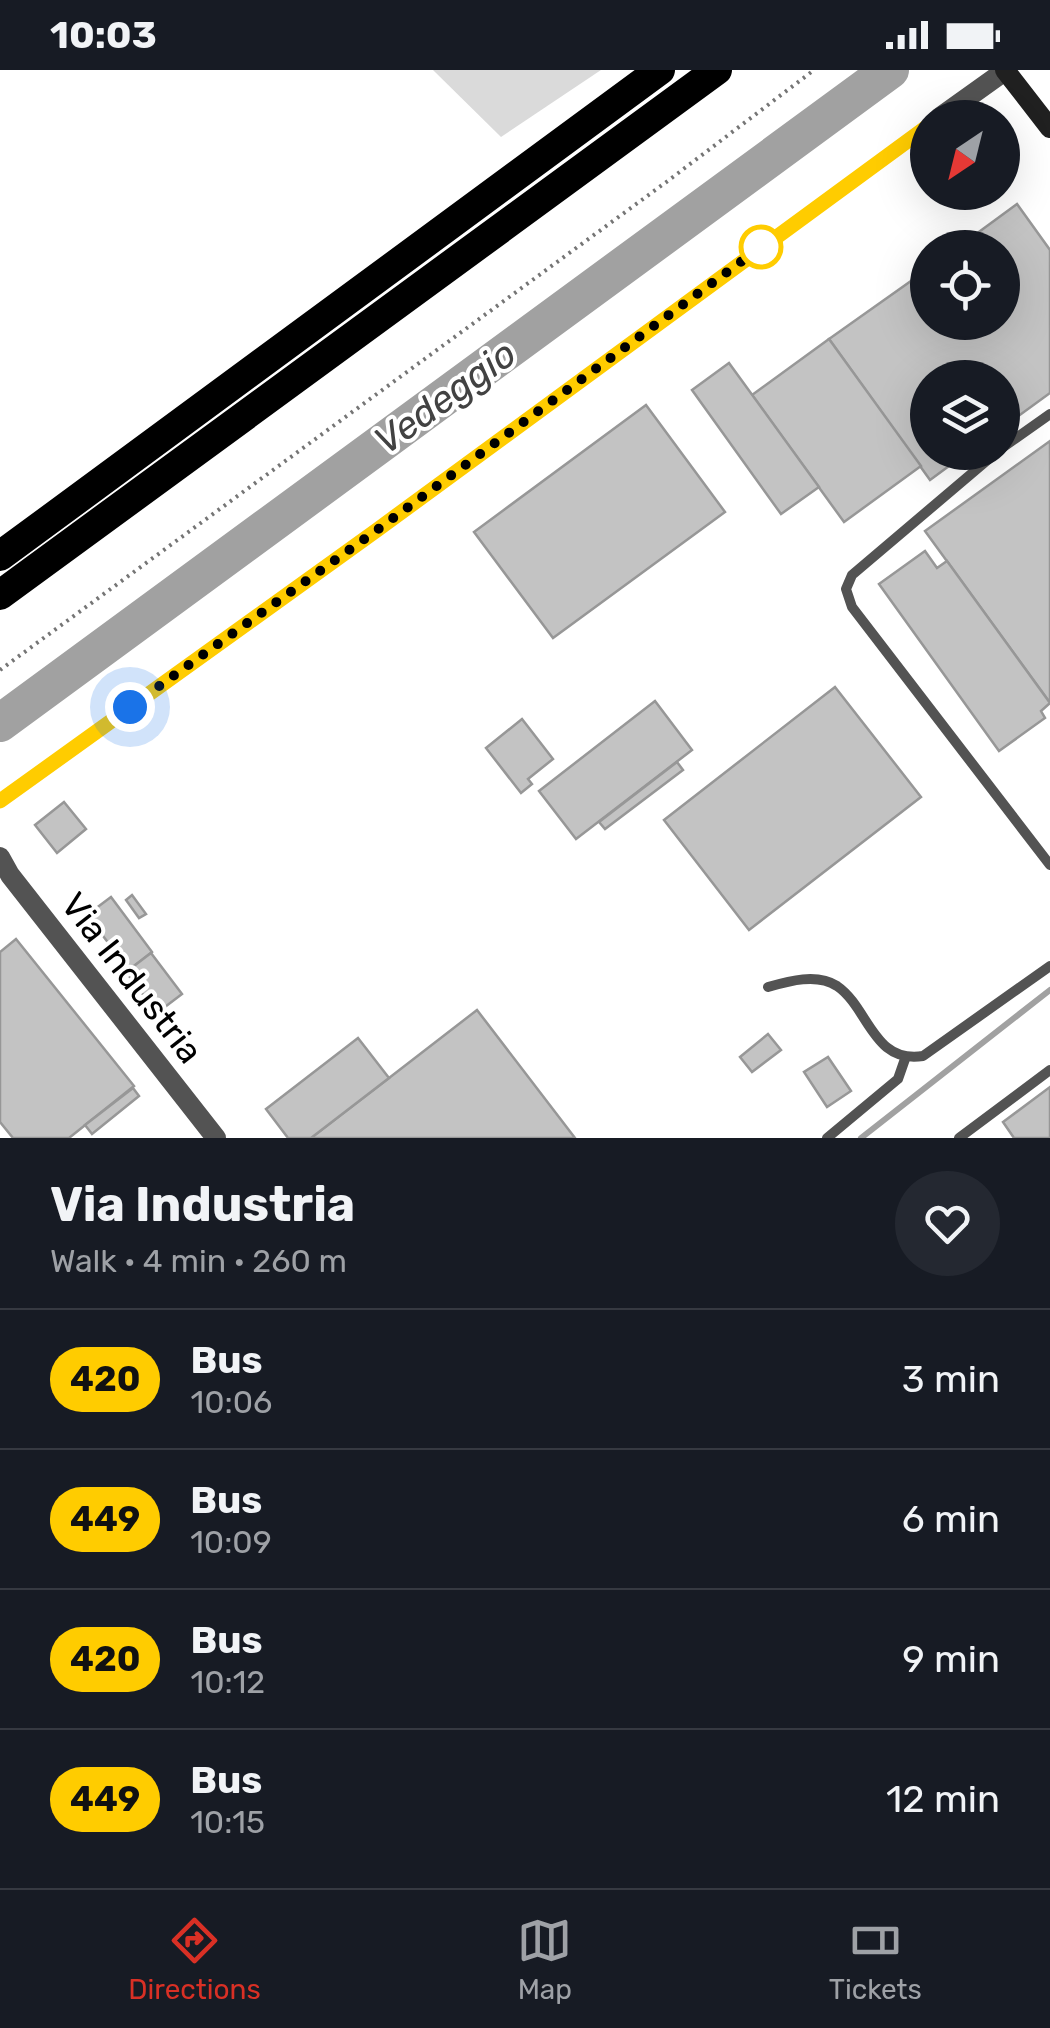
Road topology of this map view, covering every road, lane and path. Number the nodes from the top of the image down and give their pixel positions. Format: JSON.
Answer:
{"nodes":[{"id":1,"x":660,"y":70,"type":"edge"},
{"id":2,"x":716,"y":70,"type":"edge"},
{"id":3,"x":814,"y":70,"type":"edge"},
{"id":4,"x":1006,"y":70,"type":"edge"},
{"id":5,"x":964,"y":100,"type":"edge"},
{"id":6,"x":1050,"y":128,"type":"edge"},
{"id":7,"x":910,"y":139,"type":"edge"},
{"id":8,"x":1050,"y":414,"type":"edge"},
{"id":9,"x":1020,"y":436,"type":"edge"},
{"id":10,"x":976,"y":470,"type":"edge"},
{"id":11,"x":0,"y":556,"type":"edge"},
{"id":12,"x":0,"y":595,"type":"edge"},
{"id":13,"x":0,"y":670,"type":"edge"},
{"id":14,"x":0,"y":801,"type":"edge"},
{"id":15,"x":0,"y":857,"type":"edge"},
{"id":16,"x":1050,"y":865,"type":"edge"},
{"id":17,"x":1050,"y":966,"type":"edge"},
{"id":18,"x":768,"y":987,"type":"dead end"},
{"id":19,"x":905,"y":1059,"type":"junction"},
{"id":20,"x":1050,"y":1070,"type":"edge"},
{"id":21,"x":216,"y":1138,"type":"edge"},
{"id":22,"x":827,"y":1138,"type":"edge"},
{"id":23,"x":958,"y":1138,"type":"edge"}],
"edges":[{"from":1,"to":11,"type":"highway"},
{"from":2,"to":12,"type":"highway"},
{"from":3,"to":13,"type":"path"},
{"from":4,"to":5,"type":"street"},
{"from":4,"to":6,"type":"main road"},
{"from":7,"to":14,"type":"street"},
{"from":8,"to":9,"type":"lane"},
{"from":10,"to":16,"type":"lane"},
{"from":15,"to":21,"type":"street","name":"Via Industria"},
{"from":17,"to":19,"type":"lane"},
{"from":18,"to":19,"type":"lane"},
{"from":19,"to":22,"type":"lane"},
{"from":20,"to":23,"type":"lane"}]}
